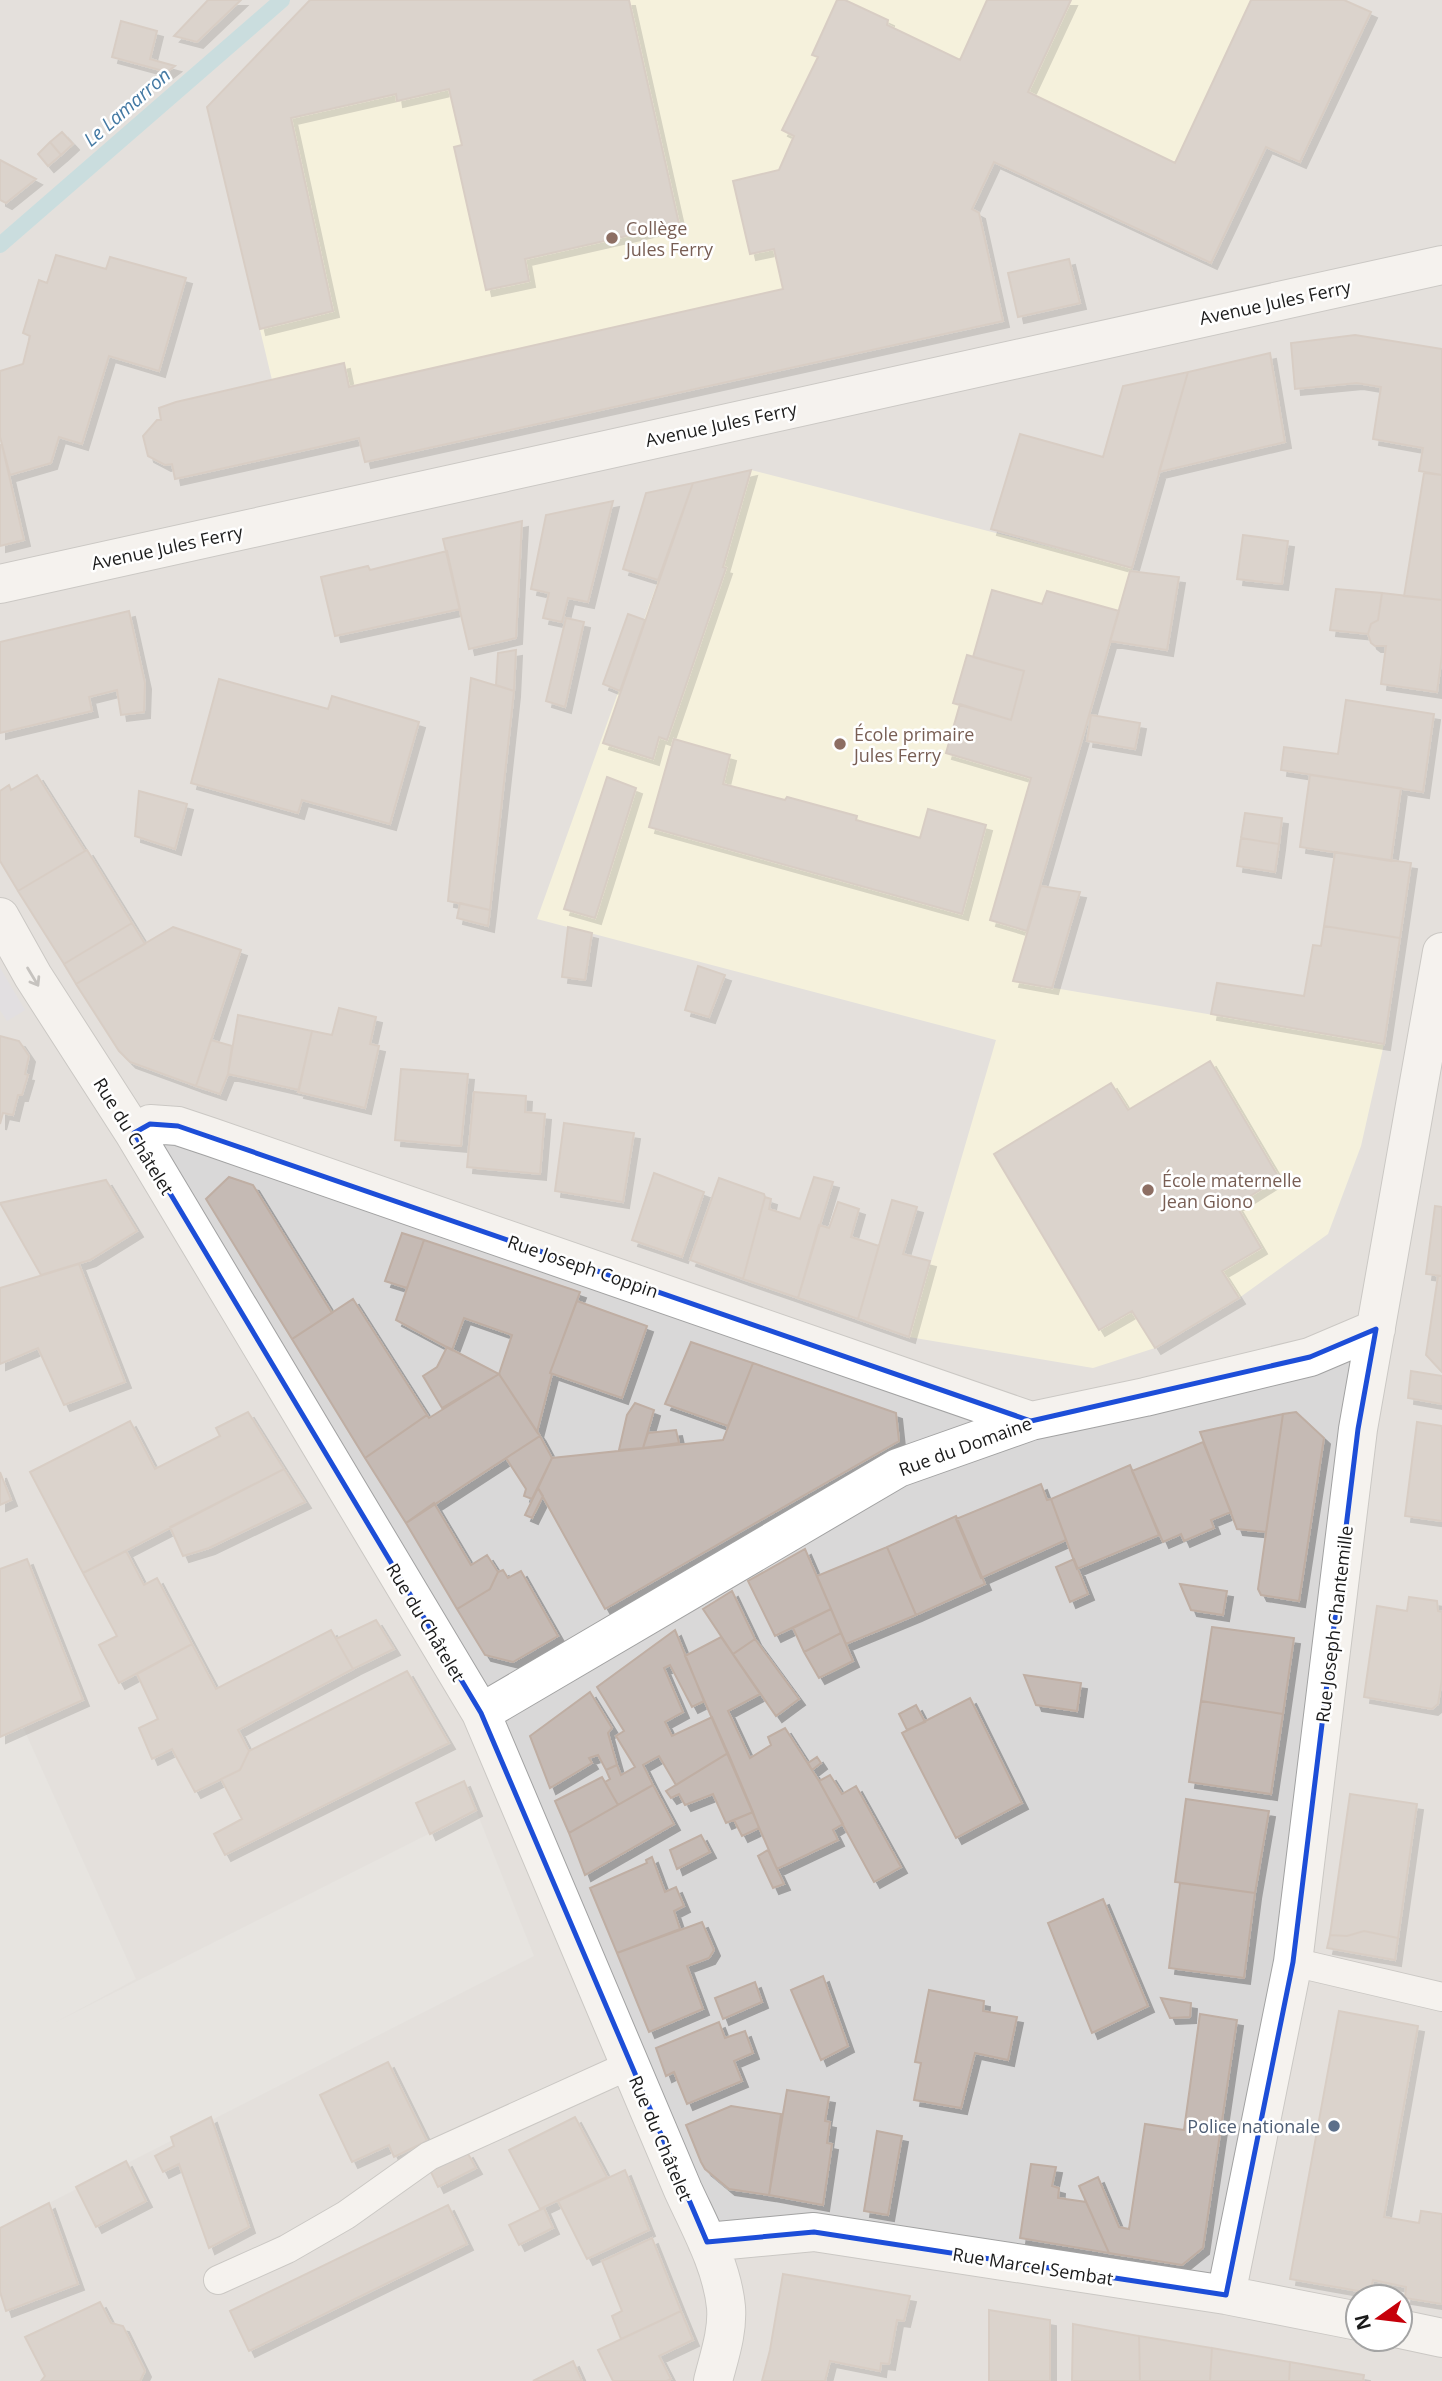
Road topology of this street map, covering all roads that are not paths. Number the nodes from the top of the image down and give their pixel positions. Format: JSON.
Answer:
{"nodes":[{"id":1,"x":1442,"y":265,"type":"edge"},
{"id":2,"x":0,"y":584,"type":"edge"},
{"id":3,"x":0,"y":917,"type":"edge"},
{"id":4,"x":1442,"y":953,"type":"edge"},
{"id":5,"x":134,"y":1133,"type":"junction"},
{"id":6,"x":1376,"y":1329,"type":"junction"},
{"id":7,"x":1031,"y":1421,"type":"junction"},
{"id":8,"x":481,"y":1713,"type":"junction"},
{"id":9,"x":1293,"y":1962,"type":"junction"},
{"id":10,"x":1442,"y":1997,"type":"edge"},
{"id":11,"x":630,"y":2065,"type":"junction"},
{"id":12,"x":707,"y":2242,"type":"junction"},
{"id":13,"x":218,"y":2280,"type":"dead end"},
{"id":14,"x":1226,"y":2295,"type":"junction"},
{"id":15,"x":1344,"y":2318,"type":"edge"},
{"id":16,"x":1414,"y":2332,"type":"edge"},
{"id":17,"x":1442,"y":2337,"type":"edge"},
{"id":18,"x":713,"y":2381,"type":"edge"}],
"edges":[{"from":1,"to":2,"type":"street","name":"Avenue Jules Ferry"},
{"from":3,"to":5,"type":"street","name":"Rue du Châtelet","one_way":true},
{"from":4,"to":6,"type":"street","name":"Rue Joseph Chantemille"},
{"from":5,"to":7,"type":"street","name":"Rue Joseph Coppin"},
{"from":5,"to":8,"type":"street","name":"Rue du Châtelet"},
{"from":6,"to":7,"type":"street","name":"Rue du Domaine"},
{"from":6,"to":9,"type":"street","name":"Rue Joseph Chantemille"},
{"from":7,"to":8,"type":"street","name":"Rue du Domaine"},
{"from":8,"to":11,"type":"street","name":"Rue du Châtelet"},
{"from":9,"to":10,"type":"lane"},
{"from":9,"to":14,"type":"street","name":"Rue Joseph Chantemille"},
{"from":11,"to":12,"type":"street","name":"Rue du Châtelet"},
{"from":11,"to":13,"type":"lane"},
{"from":12,"to":14,"type":"street","name":"Rue Marcel Sembat"},
{"from":12,"to":18,"type":"street","name":"Rue du Châtelet"},
{"from":14,"to":15,"type":"street","name":"Rue Marcel Sembat"},
{"from":16,"to":17,"type":"street"}]}
